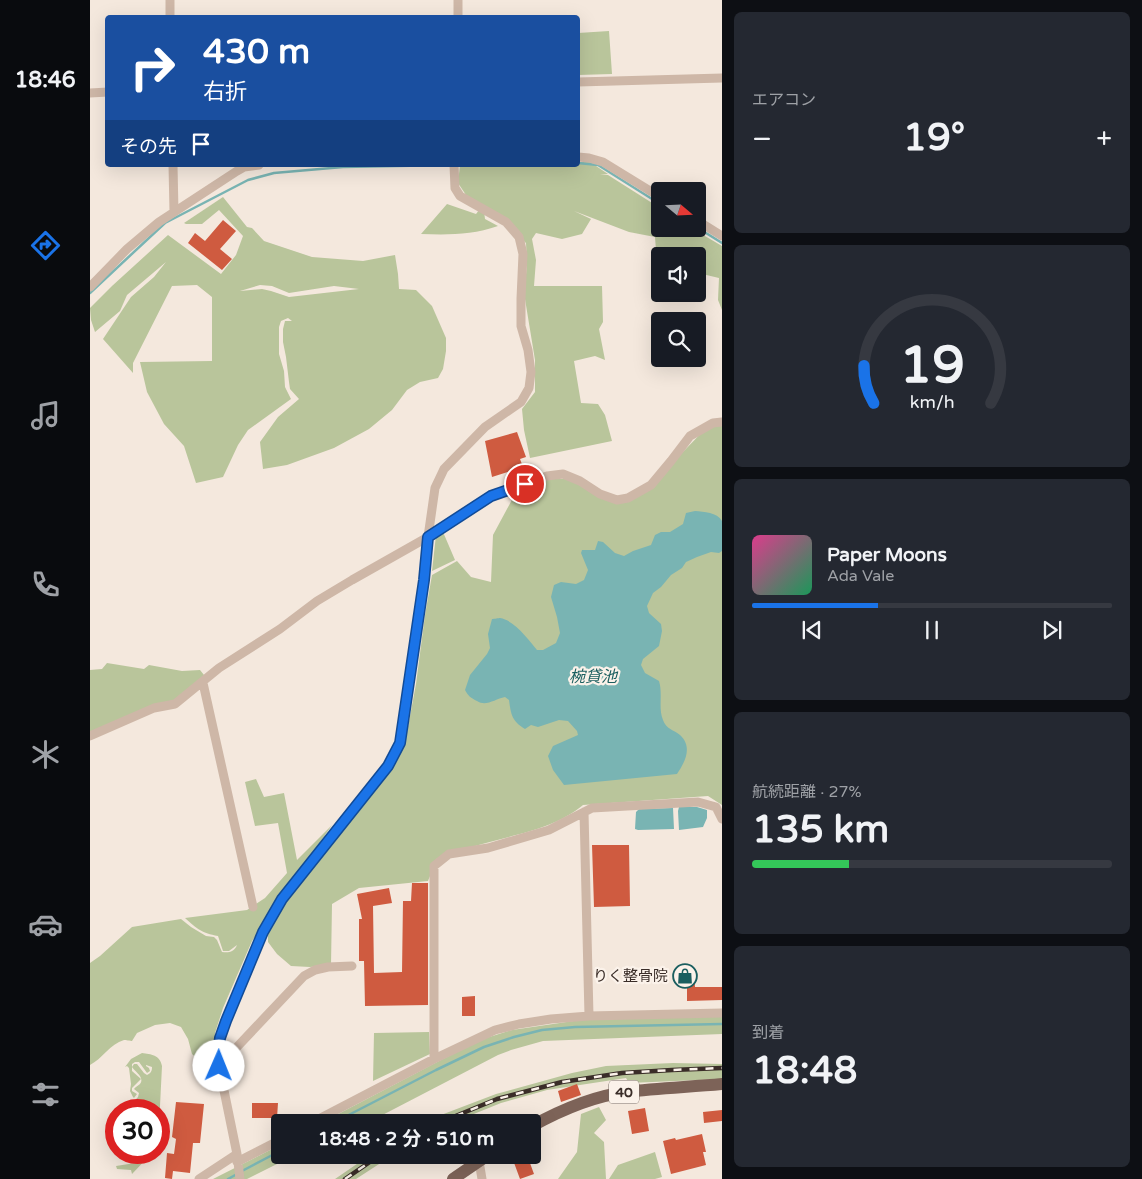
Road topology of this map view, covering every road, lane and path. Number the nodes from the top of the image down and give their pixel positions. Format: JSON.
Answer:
{"nodes":[{"id":1,"x":170,"y":0,"type":"edge"},
{"id":2,"x":458,"y":0,"type":"edge"},
{"id":3,"x":170,"y":15,"type":"edge"},
{"id":4,"x":458,"y":15,"type":"edge"},
{"id":5,"x":722,"y":78,"type":"edge"},
{"id":6,"x":580,"y":82,"type":"edge"},
{"id":7,"x":105,"y":92,"type":"edge"},
{"id":8,"x":90,"y":93,"type":"edge"},
{"id":9,"x":580,"y":158,"type":"edge"},
{"id":10,"x":173,"y":167,"type":"edge"},
{"id":11,"x":244,"y":167,"type":"edge"},
{"id":12,"x":454,"y":167,"type":"edge"},
{"id":13,"x":651,"y":192,"type":"edge"},
{"id":14,"x":174,"y":212,"type":"junction"},
{"id":15,"x":706,"y":226,"type":"edge"},
{"id":16,"x":722,"y":236,"type":"edge"},
{"id":17,"x":90,"y":287,"type":"edge"},
{"id":18,"x":722,"y":422,"type":"edge"},
{"id":19,"x":428,"y":537,"type":"junction"},
{"id":20,"x":202,"y":683,"type":"junction"},
{"id":21,"x":90,"y":736,"type":"edge"},
{"id":22,"x":584,"y":812,"type":"junction"},
{"id":23,"x":722,"y":819,"type":"edge"},
{"id":24,"x":253,"y":907,"type":"dead end"},
{"id":25,"x":352,"y":966,"type":"dead end"},
{"id":26,"x":722,"y":1013,"type":"edge"},
{"id":27,"x":589,"y":1016,"type":"junction"},
{"id":28,"x":434,"y":1059,"type":"junction"},
{"id":29,"x":219,"y":1066,"type":"junction"},
{"id":30,"x":722,"y":1084,"type":"edge"},
{"id":31,"x":328,"y":1114,"type":"edge"},
{"id":32,"x":541,"y":1122,"type":"edge"},
{"id":33,"x":271,"y":1144,"type":"edge"},
{"id":34,"x":237,"y":1158,"type":"junction"},
{"id":35,"x":475,"y":1164,"type":"edge"},
{"id":36,"x":483,"y":1164,"type":"edge"},
{"id":37,"x":199,"y":1179,"type":"edge"},
{"id":38,"x":240,"y":1179,"type":"edge"},
{"id":39,"x":454,"y":1179,"type":"edge"},
{"id":40,"x":482,"y":1179,"type":"edge"}],
"edges":[{"from":1,"to":3,"type":"street"},
{"from":2,"to":4,"type":"street"},
{"from":5,"to":6,"type":"street"},
{"from":7,"to":8,"type":"street"},
{"from":9,"to":13,"type":"street"},
{"from":10,"to":14,"type":"street"},
{"from":11,"to":14,"type":"street"},
{"from":12,"to":19,"type":"street"},
{"from":14,"to":17,"type":"street"},
{"from":15,"to":16,"type":"street"},
{"from":18,"to":19,"type":"street"},
{"from":19,"to":20,"type":"street"},
{"from":19,"to":29,"type":"street"},
{"from":20,"to":21,"type":"street"},
{"from":20,"to":24,"type":"street"},
{"from":22,"to":23,"type":"street"},
{"from":22,"to":27,"type":"street"},
{"from":22,"to":28,"type":"street"},
{"from":25,"to":29,"type":"street"},
{"from":26,"to":27,"type":"street"},
{"from":27,"to":28,"type":"street"},
{"from":28,"to":31,"type":"street"},
{"from":29,"to":34,"type":"street"},
{"from":30,"to":32,"type":"main road","number":"40"},
{"from":33,"to":34,"type":"street"},
{"from":34,"to":37,"type":"street"},
{"from":34,"to":38,"type":"street"},
{"from":35,"to":39,"type":"main road"},
{"from":36,"to":40,"type":"street"}]}
